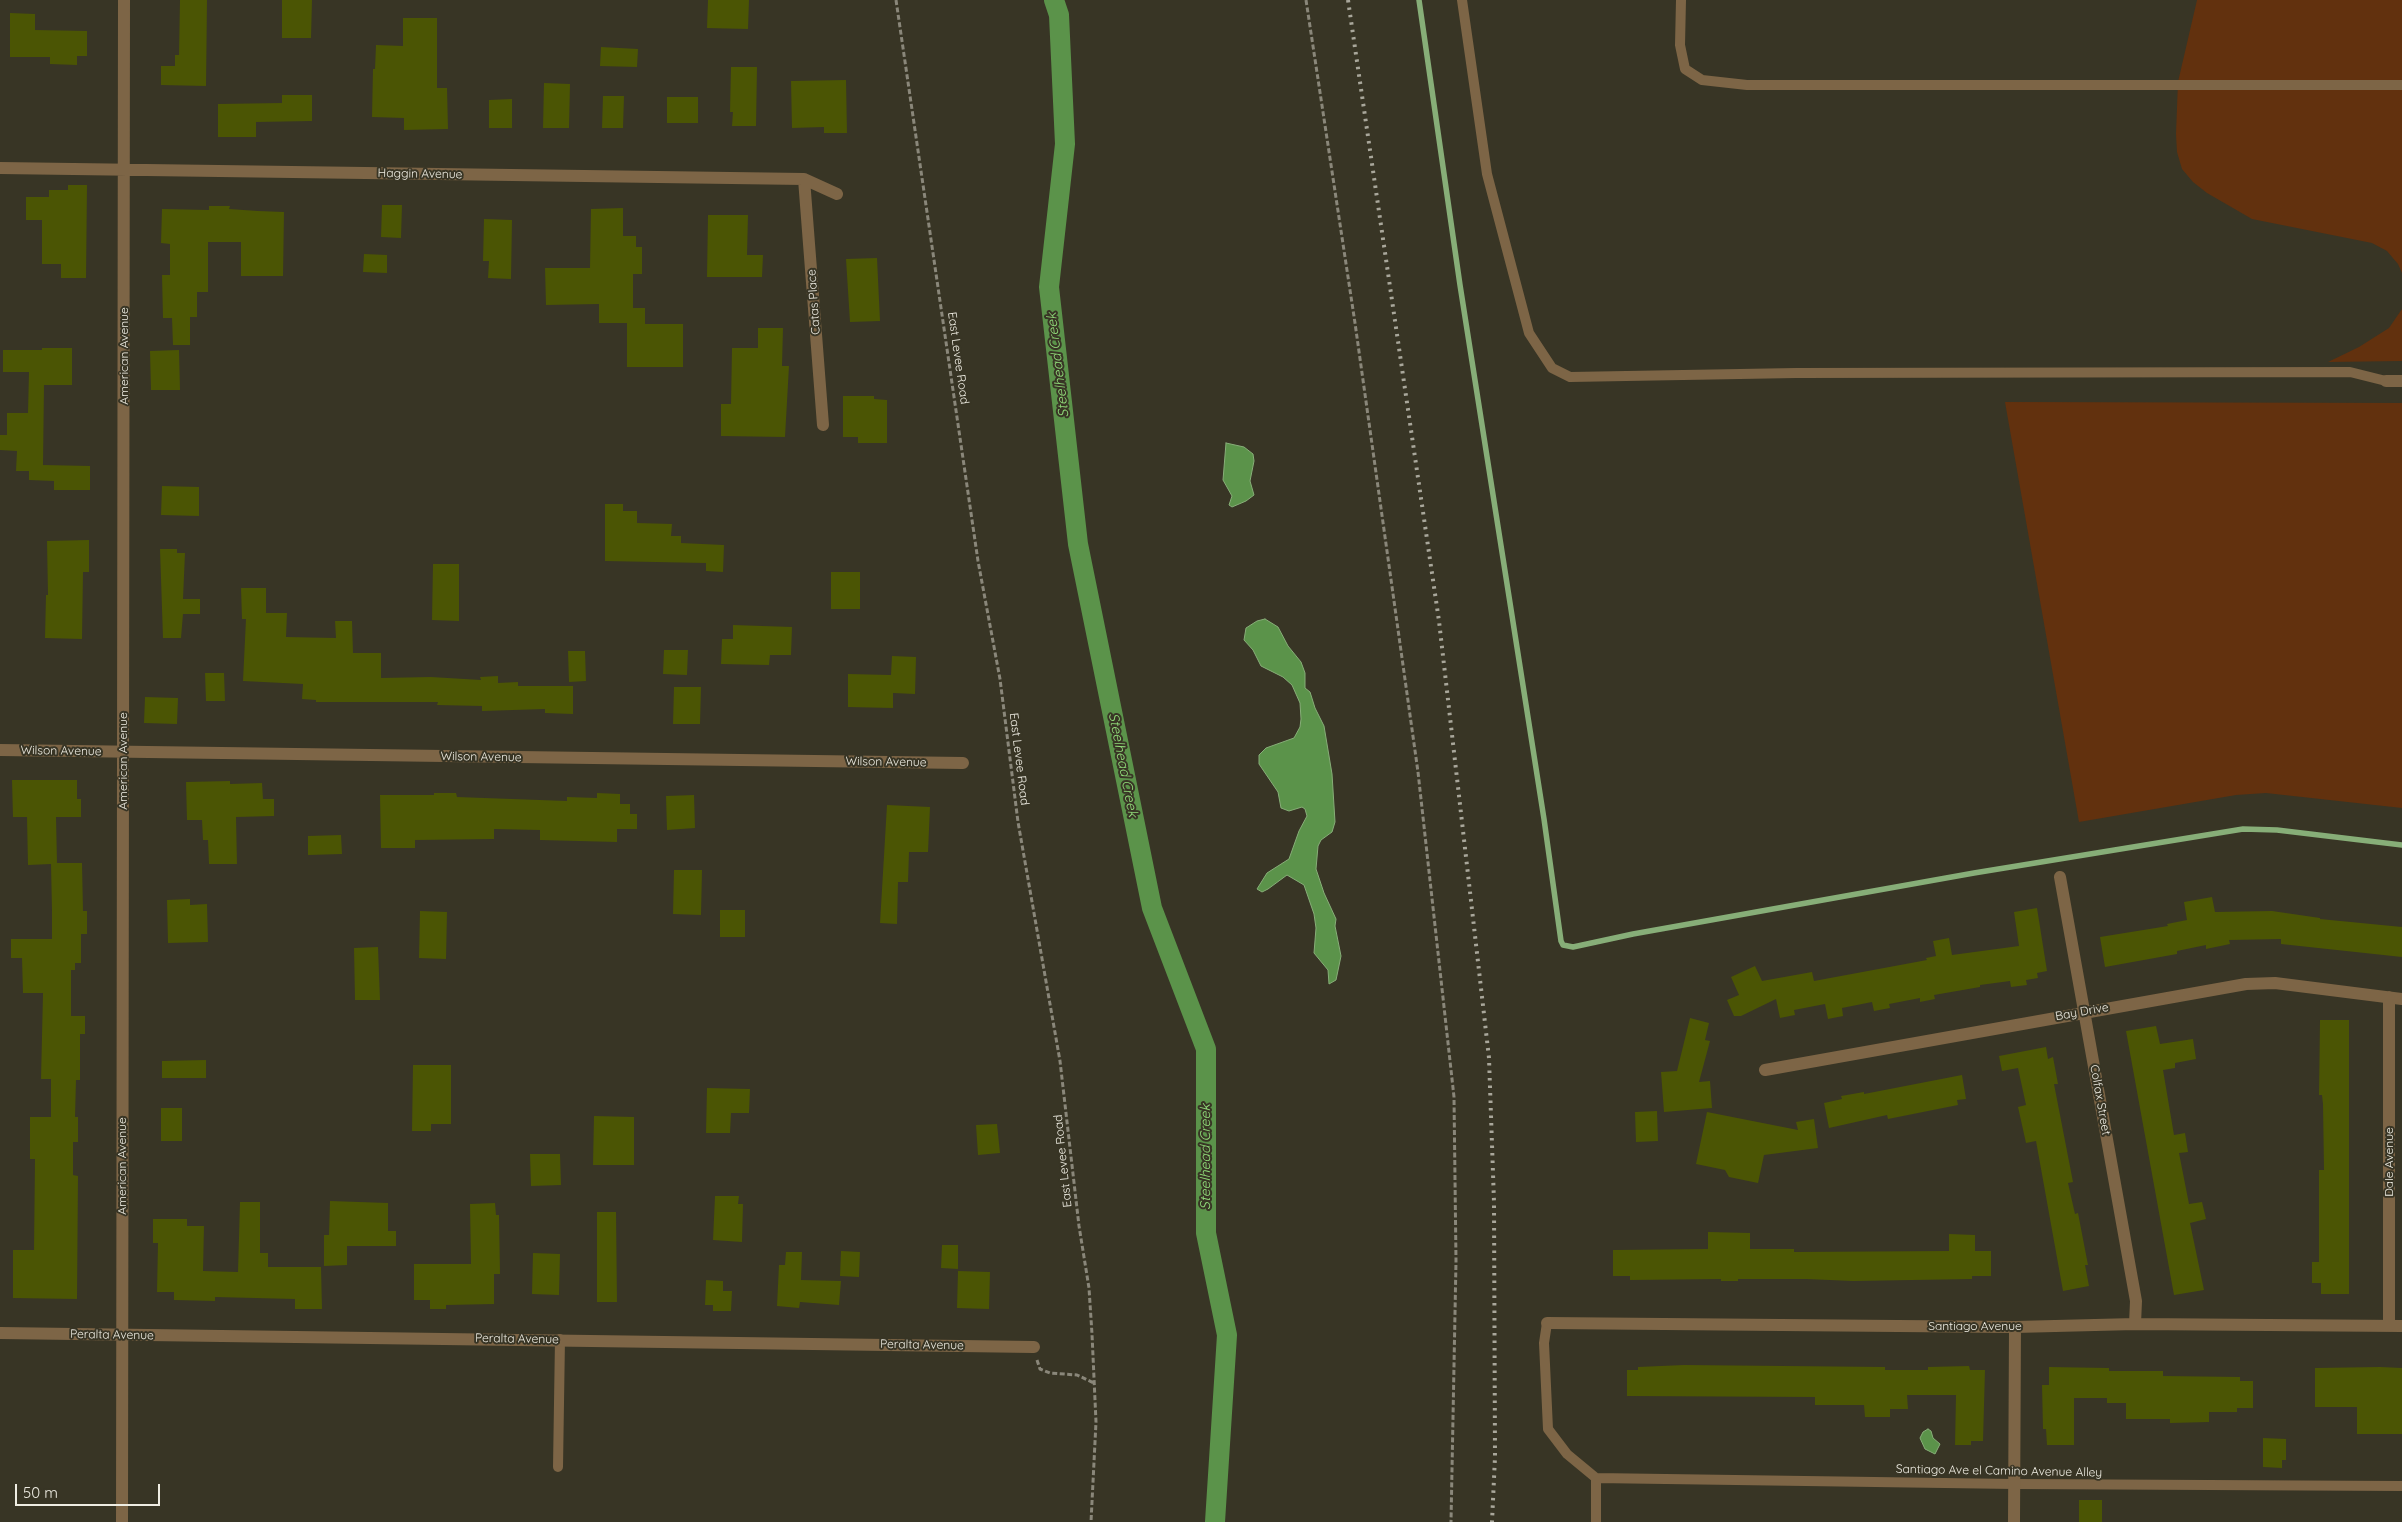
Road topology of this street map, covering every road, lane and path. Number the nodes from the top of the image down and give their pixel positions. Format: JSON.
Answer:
{"nodes":[{"id":1,"x":124,"y":0,"type":"edge"},
{"id":2,"x":896,"y":0,"type":"edge"},
{"id":3,"x":1306,"y":0,"type":"edge"},
{"id":4,"x":1462,"y":0,"type":"edge"},
{"id":5,"x":1681,"y":0,"type":"edge"},
{"id":6,"x":2402,"y":85,"type":"edge"},
{"id":7,"x":0,"y":168,"type":"edge"},
{"id":8,"x":124,"y":170,"type":"junction"},
{"id":9,"x":804,"y":179,"type":"junction"},
{"id":10,"x":837,"y":194,"type":"dead end"},
{"id":11,"x":2386,"y":381,"type":"joint"},
{"id":12,"x":2402,"y":381,"type":"edge"},
{"id":13,"x":823,"y":425,"type":"dead end"},
{"id":14,"x":0,"y":750,"type":"edge"},
{"id":15,"x":123,"y":752,"type":"junction"},
{"id":16,"x":963,"y":763,"type":"dead end"},
{"id":17,"x":2060,"y":877,"type":"dead end"},
{"id":18,"x":2396,"y":998,"type":"edge"},
{"id":19,"x":2084,"y":1012,"type":"junction"},
{"id":20,"x":1765,"y":1070,"type":"dead end"},
{"id":21,"x":1547,"y":1323,"type":"joint"},
{"id":22,"x":2135,"y":1324,"type":"junction"},
{"id":23,"x":2396,"y":1326,"type":"edge"},
{"id":24,"x":2015,"y":1327,"type":"junction"},
{"id":25,"x":0,"y":1333,"type":"edge"},
{"id":26,"x":122,"y":1335,"type":"junction"},
{"id":27,"x":560,"y":1340,"type":"junction"},
{"id":28,"x":1034,"y":1346,"type":"joint"},
{"id":29,"x":1094,"y":1383,"type":"junction"},
{"id":30,"x":558,"y":1467,"type":"dead end"},
{"id":31,"x":1596,"y":1478,"type":"junction"},
{"id":32,"x":2014,"y":1484,"type":"junction"},
{"id":33,"x":2402,"y":1486,"type":"edge"},
{"id":34,"x":122,"y":1522,"type":"edge"},
{"id":35,"x":1091,"y":1522,"type":"edge"},
{"id":36,"x":1451,"y":1522,"type":"edge"},
{"id":37,"x":1596,"y":1522,"type":"edge"},
{"id":38,"x":2014,"y":1522,"type":"edge"}],
"edges":[{"from":1,"to":8,"type":"street","name":"American Avenue"},
{"from":2,"to":29,"type":"path","name":"East Levee Road"},
{"from":3,"to":36,"type":"path"},
{"from":4,"to":11,"type":"lane"},
{"from":5,"to":6,"type":"lane"},
{"from":7,"to":8,"type":"street","name":"Haggin Avenue"},
{"from":8,"to":9,"type":"street","name":"Haggin Avenue"},
{"from":8,"to":15,"type":"street","name":"American Avenue"},
{"from":9,"to":10,"type":"street","name":"Haggin Avenue"},
{"from":9,"to":13,"type":"street","name":"Catas Place"},
{"from":11,"to":12,"type":"street"},
{"from":14,"to":15,"type":"street","name":"Wilson Avenue"},
{"from":15,"to":16,"type":"street","name":"Wilson Avenue"},
{"from":15,"to":26,"type":"street","name":"American Avenue"},
{"from":17,"to":19,"type":"street","name":"Colfax Street"},
{"from":18,"to":19,"type":"street","name":"Bay Drive"},
{"from":18,"to":23,"type":"street","name":"Dale Avenue"},
{"from":19,"to":20,"type":"street","name":"Bay Drive"},
{"from":19,"to":22,"type":"street","name":"Colfax Street"},
{"from":21,"to":24,"type":"street","name":"Santiago Avenue"},
{"from":21,"to":31,"type":"lane"},
{"from":22,"to":23,"type":"street","name":"Santiago Avenue"},
{"from":22,"to":24,"type":"street","name":"Santiago Avenue"},
{"from":24,"to":32,"type":"street"},
{"from":25,"to":26,"type":"street","name":"Peralta Avenue"},
{"from":26,"to":27,"type":"street","name":"Peralta Avenue"},
{"from":26,"to":34,"type":"street","name":"American Avenue"},
{"from":27,"to":28,"type":"street","name":"Peralta Avenue"},
{"from":27,"to":30,"type":"lane"},
{"from":28,"to":29,"type":"path"},
{"from":29,"to":35,"type":"path","name":"East Levee Road"},
{"from":31,"to":32,"type":"lane","name":"Santiago Ave el Camino Avenue Alley"},
{"from":31,"to":37,"type":"lane"},
{"from":32,"to":33,"type":"lane","name":"Santiago Ave el Camino Avenue Alley"},
{"from":32,"to":38,"type":"street"}]}
